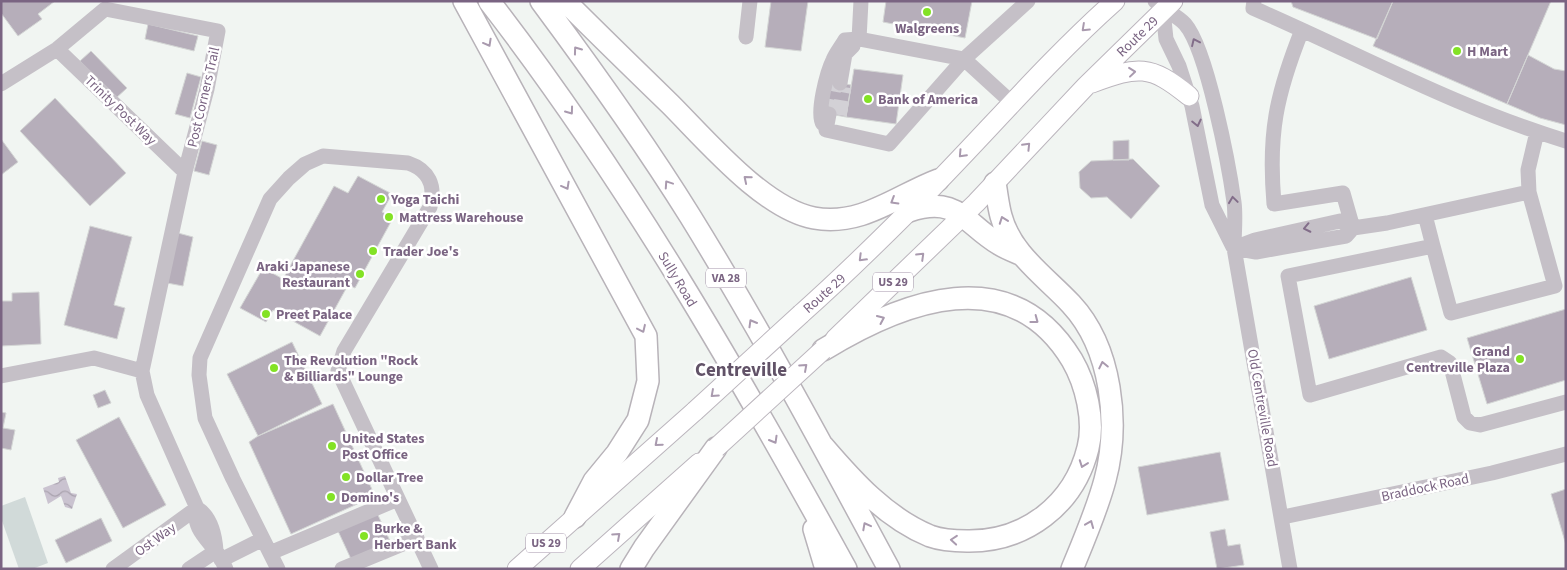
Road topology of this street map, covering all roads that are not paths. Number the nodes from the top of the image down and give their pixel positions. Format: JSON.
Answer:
{"nodes":[{"id":1,"x":464,"y":1,"type":"edge"},
{"id":2,"x":490,"y":1,"type":"edge"},
{"id":3,"x":541,"y":1,"type":"edge"},
{"id":4,"x":565,"y":1,"type":"edge"},
{"id":5,"x":750,"y":1,"type":"edge"},
{"id":6,"x":861,"y":1,"type":"edge"},
{"id":7,"x":1028,"y":1,"type":"edge"},
{"id":8,"x":1115,"y":1,"type":"edge"},
{"id":9,"x":1254,"y":1,"type":"edge"},
{"id":10,"x":1164,"y":4,"type":"edge"},
{"id":11,"x":1302,"y":30,"type":"junction"},
{"id":12,"x":746,"y":37,"type":"dead end"},
{"id":13,"x":859,"y":39,"type":"junction"},
{"id":14,"x":57,"y":49,"type":"junction"},
{"id":15,"x":964,"y":59,"type":"junction"},
{"id":16,"x":840,"y":83,"type":"tunnel mouth"},
{"id":17,"x":1,"y":84,"type":"edge"},
{"id":18,"x":1086,"y":86,"type":"junction"},
{"id":19,"x":1189,"y":96,"type":"junction"},
{"id":20,"x":1011,"y":102,"type":"junction"},
{"id":21,"x":834,"y":115,"type":"tunnel mouth"},
{"id":22,"x":829,"y":131,"type":"junction"},
{"id":23,"x":1537,"y":132,"type":"junction"},
{"id":24,"x":1566,"y":141,"type":"edge"},
{"id":25,"x":185,"y":172,"type":"junction"},
{"id":26,"x":938,"y":180,"type":"junction"},
{"id":27,"x":995,"y":183,"type":"junction"},
{"id":28,"x":1529,"y":192,"type":"junction"},
{"id":29,"x":909,"y":211,"type":"junction"},
{"id":30,"x":964,"y":215,"type":"junction"},
{"id":31,"x":1425,"y":215,"type":"junction"},
{"id":32,"x":1353,"y":228,"type":"junction"},
{"id":33,"x":1433,"y":246,"type":"junction"},
{"id":34,"x":1234,"y":248,"type":"junction"},
{"id":35,"x":1020,"y":254,"type":"junction"},
{"id":36,"x":1561,"y":284,"type":"edge"},
{"id":37,"x":823,"y":350,"type":"junction"},
{"id":38,"x":142,"y":371,"type":"junction"},
{"id":39,"x":1,"y":376,"type":"edge"},
{"id":40,"x":1566,"y":402,"type":"edge"},
{"id":41,"x":823,"y":446,"type":"junction"},
{"id":42,"x":716,"y":448,"type":"junction"},
{"id":43,"x":1566,"y":454,"type":"edge"},
{"id":44,"x":793,"y":472,"type":"junction"},
{"id":45,"x":398,"y":499,"type":"junction"},
{"id":46,"x":197,"y":508,"type":"junction"},
{"id":47,"x":575,"y":516,"type":"junction"},
{"id":48,"x":1283,"y":517,"type":"junction"},
{"id":49,"x":417,"y":538,"type":"junction"},
{"id":50,"x":266,"y":546,"type":"junction"},
{"id":51,"x":221,"y":560,"type":"edge"},
{"id":52,"x":369,"y":564,"type":"edge"},
{"id":53,"x":112,"y":569,"type":"edge"},
{"id":54,"x":189,"y":569,"type":"edge"},
{"id":55,"x":278,"y":569,"type":"edge"},
{"id":56,"x":342,"y":569,"type":"edge"},
{"id":57,"x":431,"y":569,"type":"edge"},
{"id":58,"x":517,"y":569,"type":"edge"},
{"id":59,"x":580,"y":569,"type":"edge"},
{"id":60,"x":631,"y":569,"type":"edge"},
{"id":61,"x":826,"y":569,"type":"edge"},
{"id":62,"x":846,"y":569,"type":"edge"},
{"id":63,"x":889,"y":569,"type":"edge"},
{"id":64,"x":1072,"y":569,"type":"edge"},
{"id":65,"x":1290,"y":569,"type":"edge"}],
"edges":[{"from":1,"to":47,"type":"highway","one_way":true},
{"from":2,"to":44,"type":"highway","name":"Sully Road","number":"VA 28","one_way":true},
{"from":41,"to":3,"type":"highway","number":"VA 28","one_way":true},
{"from":26,"to":4,"type":"highway","one_way":true},
{"from":5,"to":12,"type":"street"},
{"from":6,"to":13,"type":"street"},
{"from":7,"to":15,"type":"street"},
{"from":8,"to":20,"type":"main road","name":"Route 29","number":"US 29","one_way":true},
{"from":9,"to":11,"type":"street"},
{"from":10,"to":18,"type":"main road","name":"Route 29","number":"US 29"},
{"from":10,"to":19,"type":"street","name":"Old Centreville Road"},
{"from":34,"to":10,"type":"street","name":"Old Centreville Road","one_way":true},
{"from":11,"to":23,"type":"street"},
{"from":11,"to":32,"type":"street"},
{"from":13,"to":15,"type":"street"},
{"from":13,"to":16,"type":"street"},
{"from":13,"to":22,"type":"street"},
{"from":14,"to":17,"type":"street","name":"Post Corners Trail"},
{"from":14,"to":25,"type":"street","name":"Trinity Post Way"},
{"from":14,"to":25,"type":"street","name":"Post Corners Trail"},
{"from":15,"to":20,"type":"street"},
{"from":15,"to":22,"type":"street"},
{"from":18,"to":19,"type":"main road","one_way":true},
{"from":27,"to":18,"type":"main road","name":"Route 29","number":"US 29","one_way":true},
{"from":19,"to":34,"type":"street","name":"Old Centreville Road","one_way":true},
{"from":20,"to":26,"type":"main road","name":"Route 29","number":"US 29","one_way":true},
{"from":21,"to":22,"type":"street"},
{"from":23,"to":24,"type":"street"},
{"from":23,"to":28,"type":"street"},
{"from":25,"to":38,"type":"street","name":"Post Corners Trail"},
{"from":26,"to":29,"type":"main road","name":"Route 29","number":"US 29"},
{"from":27,"to":30,"type":"main road","name":"Route 29","number":"US 29"},
{"from":35,"to":27,"type":"highway","one_way":true},
{"from":28,"to":31,"type":"street"},
{"from":28,"to":36,"type":"street"},
{"from":29,"to":30,"type":"highway"},
{"from":29,"to":47,"type":"main road","name":"Route 29","number":"US 29","one_way":true,"bridge":true},
{"from":30,"to":35,"type":"highway"},
{"from":37,"to":30,"type":"main road","name":"Route 29","number":"US 29","one_way":true},
{"from":31,"to":32,"type":"street"},
{"from":31,"to":33,"type":"street"},
{"from":32,"to":34,"type":"street"},
{"from":33,"to":36,"type":"street"},
{"from":33,"to":40,"type":"street"},
{"from":34,"to":48,"type":"street","name":"Old Centreville Road"},
{"from":64,"to":35,"type":"highway","one_way":true},
{"from":37,"to":41,"type":"highway","one_way":true},
{"from":42,"to":37,"type":"main road","name":"Route 29","number":"US 29","one_way":true,"bridge":true},
{"from":38,"to":39,"type":"street"},
{"from":38,"to":46,"type":"street","name":"Post Corners Trail"},
{"from":63,"to":41,"type":"highway","number":"VA 28","one_way":true},
{"from":59,"to":42,"type":"main road","name":"Route 29","number":"US 29","one_way":true},
{"from":42,"to":60,"type":"highway"},
{"from":43,"to":48,"type":"street","name":"Braddock Road"},
{"from":44,"to":61,"type":"highway"},
{"from":44,"to":62,"type":"highway","name":"Sully Road","number":"VA 28"},
{"from":45,"to":49,"type":"street"},
{"from":45,"to":50,"type":"street"},
{"from":45,"to":50,"type":"street"},
{"from":46,"to":51,"type":"street","name":"Post Corners Trail"},
{"from":46,"to":53,"type":"street","name":"Ost Way"},
{"from":47,"to":58,"type":"main road","name":"Route 29","number":"US 29"},
{"from":48,"to":65,"type":"street","name":"Old Centreville Road"},
{"from":49,"to":52,"type":"street"},
{"from":49,"to":57,"type":"street"},
{"from":50,"to":51,"type":"street"},
{"from":50,"to":55,"type":"street"},
{"from":51,"to":54,"type":"street"},
{"from":52,"to":56,"type":"street"}]}
